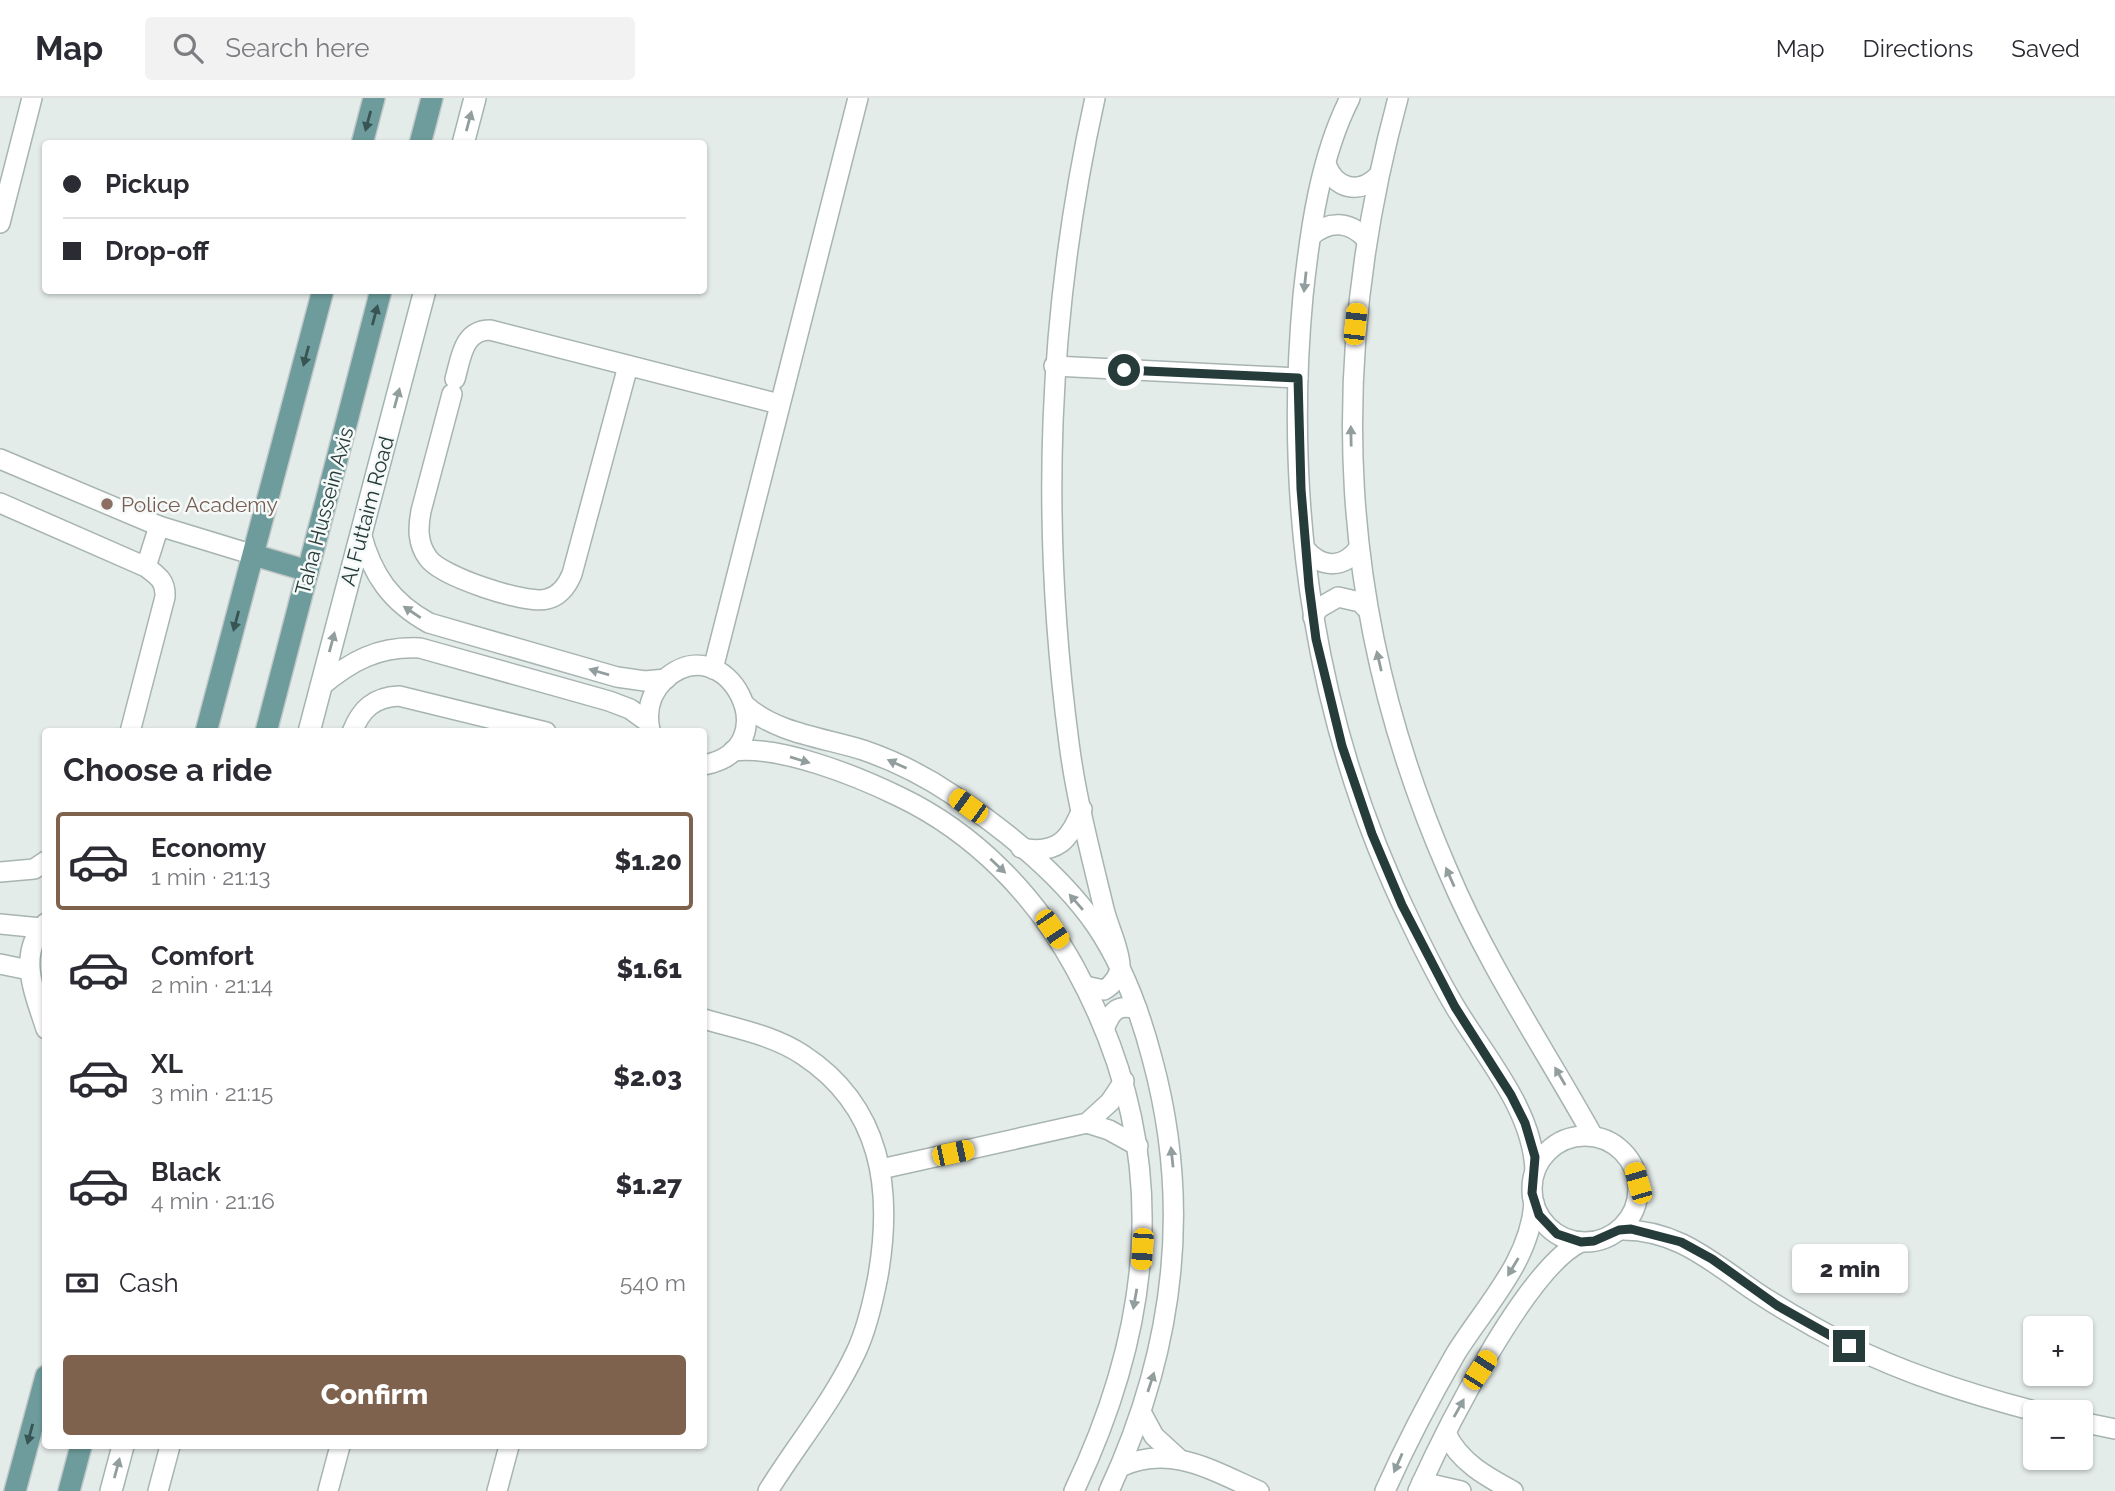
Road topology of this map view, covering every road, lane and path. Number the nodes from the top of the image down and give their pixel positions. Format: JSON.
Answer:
{"nodes":[{"id":1,"x":32,"y":98,"type":"edge"},
{"id":2,"x":374,"y":98,"type":"edge"},
{"id":3,"x":432,"y":98,"type":"edge"},
{"id":4,"x":475,"y":98,"type":"edge"},
{"id":5,"x":858,"y":98,"type":"edge"},
{"id":6,"x":1095,"y":98,"type":"edge"},
{"id":7,"x":1398,"y":98,"type":"edge"},
{"id":8,"x":1346,"y":102,"type":"edge"},
{"id":9,"x":363,"y":140,"type":"edge"},
{"id":10,"x":421,"y":140,"type":"edge"},
{"id":11,"x":464,"y":140,"type":"edge"},
{"id":12,"x":1326,"y":164,"type":"junction"},
{"id":13,"x":1378,"y":176,"type":"junction"},
{"id":14,"x":0,"y":223,"type":"edge"},
{"id":15,"x":1311,"y":236,"type":"junction"},
{"id":16,"x":1366,"y":239,"type":"junction"},
{"id":17,"x":322,"y":294,"type":"edge"},
{"id":18,"x":380,"y":294,"type":"edge"},
{"id":19,"x":424,"y":294,"type":"edge"},
{"id":20,"x":628,"y":366,"type":"junction"},
{"id":21,"x":1054,"y":366,"type":"junction"},
{"id":22,"x":1298,"y":378,"type":"junction"},
{"id":23,"x":779,"y":404,"type":"junction"},
{"id":24,"x":0,"y":459,"type":"edge"},
{"id":25,"x":0,"y":503,"type":"edge"},
{"id":26,"x":159,"y":526,"type":"junction"},
{"id":27,"x":361,"y":533,"type":"junction"},
{"id":28,"x":1359,"y":548,"type":"junction"},
{"id":29,"x":1306,"y":550,"type":"junction"},
{"id":30,"x":254,"y":555,"type":"junction"},
{"id":31,"x":146,"y":567,"type":"junction"},
{"id":32,"x":308,"y":571,"type":"junction"},
{"id":33,"x":1368,"y":610,"type":"junction"},
{"id":34,"x":1313,"y":617,"type":"junction"},
{"id":35,"x":713,"y":669,"type":"junction"},
{"id":36,"x":666,"y":678,"type":"junction"},
{"id":37,"x":320,"y":687,"type":"junction"},
{"id":38,"x":746,"y":705,"type":"junction"},
{"id":39,"x":650,"y":727,"type":"edge"},
{"id":40,"x":131,"y":728,"type":"edge"},
{"id":41,"x":207,"y":728,"type":"edge"},
{"id":42,"x":267,"y":728,"type":"edge"},
{"id":43,"x":310,"y":728,"type":"edge"},
{"id":44,"x":354,"y":728,"type":"edge"},
{"id":45,"x":530,"y":728,"type":"edge"},
{"id":46,"x":733,"y":751,"type":"junction"},
{"id":47,"x":707,"y":764,"type":"edge"},
{"id":48,"x":1082,"y":809,"type":"junction"},
{"id":49,"x":1021,"y":848,"type":"junction"},
{"id":50,"x":42,"y":864,"type":"edge"},
{"id":51,"x":0,"y":872,"type":"edge"},
{"id":52,"x":0,"y":924,"type":"edge"},
{"id":53,"x":42,"y":925,"type":"edge"},
{"id":54,"x":42,"y":927,"type":"edge"},
{"id":55,"x":0,"y":964,"type":"edge"},
{"id":56,"x":1120,"y":965,"type":"junction"},
{"id":57,"x":29,"y":970,"type":"junction"},
{"id":58,"x":1085,"y":986,"type":"junction"},
{"id":59,"x":1137,"y":1009,"type":"junction"},
{"id":60,"x":42,"y":1014,"type":"edge"},
{"id":61,"x":707,"y":1020,"type":"edge"},
{"id":62,"x":1105,"y":1027,"type":"junction"},
{"id":63,"x":1124,"y":1081,"type":"junction"},
{"id":64,"x":1087,"y":1123,"type":"junction"},
{"id":65,"x":1593,"y":1136,"type":"junction"},
{"id":66,"x":1138,"y":1146,"type":"junction"},
{"id":67,"x":881,"y":1169,"type":"junction"},
{"id":68,"x":1535,"y":1171,"type":"junction"},
{"id":69,"x":1534,"y":1203,"type":"junction"},
{"id":70,"x":1619,"y":1230,"type":"junction"},
{"id":71,"x":1581,"y":1242,"type":"junction"},
{"id":72,"x":42,"y":1391,"type":"edge"},
{"id":73,"x":2023,"y":1408,"type":"edge"},
{"id":74,"x":1141,"y":1412,"type":"junction"},
{"id":75,"x":2093,"y":1424,"type":"edge"},
{"id":76,"x":2115,"y":1429,"type":"edge"},
{"id":77,"x":1446,"y":1433,"type":"junction"},
{"id":78,"x":80,"y":1449,"type":"edge"},
{"id":79,"x":121,"y":1449,"type":"edge"},
{"id":80,"x":169,"y":1449,"type":"edge"},
{"id":81,"x":339,"y":1449,"type":"edge"},
{"id":82,"x":508,"y":1449,"type":"edge"},
{"id":83,"x":1179,"y":1459,"type":"junction"},
{"id":84,"x":1120,"y":1467,"type":"junction"},
{"id":85,"x":1420,"y":1486,"type":"edge"},
{"id":86,"x":15,"y":1491,"type":"edge"},
{"id":87,"x":69,"y":1491,"type":"edge"},
{"id":88,"x":111,"y":1491,"type":"edge"},
{"id":89,"x":158,"y":1491,"type":"edge"},
{"id":90,"x":328,"y":1491,"type":"edge"},
{"id":91,"x":497,"y":1491,"type":"edge"},
{"id":92,"x":768,"y":1491,"type":"edge"},
{"id":93,"x":1074,"y":1491,"type":"edge"},
{"id":94,"x":1109,"y":1491,"type":"edge"},
{"id":95,"x":1259,"y":1491,"type":"edge"},
{"id":96,"x":1385,"y":1491,"type":"edge"},
{"id":97,"x":1461,"y":1491,"type":"edge"},
{"id":98,"x":1513,"y":1491,"type":"edge"}],
"edges":[{"from":1,"to":14,"type":"street"},
{"from":2,"to":9,"type":"main road","one_way":true},
{"from":3,"to":10,"type":"main road"},
{"from":11,"to":4,"type":"street","one_way":true},
{"from":5,"to":23,"type":"street"},
{"from":6,"to":21,"type":"street"},
{"from":7,"to":13,"type":"street"},
{"from":8,"to":12,"type":"street"},
{"from":12,"to":13,"type":"street"},
{"from":12,"to":15,"type":"street"},
{"from":13,"to":16,"type":"street"},
{"from":15,"to":16,"type":"street"},
{"from":15,"to":22,"type":"street","one_way":true},
{"from":28,"to":16,"type":"street","one_way":true},
{"from":17,"to":30,"type":"main road","one_way":true},
{"from":32,"to":18,"type":"main road","name":"Taha Hussein Axis","one_way":true},
{"from":27,"to":19,"type":"street","name":"Al Futtaim Road","one_way":true},
{"from":20,"to":20,"type":"street"},
{"from":20,"to":23,"type":"street"},
{"from":21,"to":22,"type":"street"},
{"from":21,"to":48,"type":"street"},
{"from":22,"to":29,"type":"street"},
{"from":23,"to":35,"type":"street"},
{"from":24,"to":26,"type":"street"},
{"from":25,"to":31,"type":"street"},
{"from":26,"to":30,"type":"street"},
{"from":26,"to":31,"type":"street"},
{"from":36,"to":27,"type":"street","one_way":true},
{"from":37,"to":27,"type":"street","name":"Al Futtaim Road","one_way":true},
{"from":28,"to":29,"type":"street"},
{"from":28,"to":33,"type":"street"},
{"from":29,"to":34,"type":"street"},
{"from":30,"to":32,"type":"main road"},
{"from":30,"to":41,"type":"main road","one_way":true},
{"from":31,"to":40,"type":"street"},
{"from":32,"to":42,"type":"main road","name":"Taha Hussein Axis"},
{"from":33,"to":34,"type":"street"},
{"from":65,"to":33,"type":"street","one_way":true},
{"from":34,"to":68,"type":"street"},
{"from":35,"to":36,"type":"street"},
{"from":35,"to":38,"type":"street"},
{"from":36,"to":39,"type":"street"},
{"from":37,"to":39,"type":"street"},
{"from":37,"to":43,"type":"street","name":"Al Futtaim Road"},
{"from":38,"to":46,"type":"street"},
{"from":49,"to":38,"type":"street","one_way":true},
{"from":44,"to":45,"type":"street"},
{"from":46,"to":47,"type":"street"},
{"from":46,"to":58,"type":"street","one_way":true},
{"from":48,"to":49,"type":"street"},
{"from":48,"to":56,"type":"street"},
{"from":56,"to":49,"type":"street","one_way":true},
{"from":50,"to":51,"type":"street"},
{"from":52,"to":53,"type":"street"},
{"from":54,"to":57,"type":"street"},
{"from":55,"to":57,"type":"street"},
{"from":56,"to":58,"type":"street"},
{"from":56,"to":59,"type":"street"},
{"from":57,"to":60,"type":"street"},
{"from":58,"to":62,"type":"street"},
{"from":59,"to":62,"type":"street"},
{"from":74,"to":59,"type":"street","one_way":true},
{"from":61,"to":67,"type":"street"},
{"from":62,"to":63,"type":"street"},
{"from":63,"to":64,"type":"street"},
{"from":63,"to":66,"type":"street"},
{"from":64,"to":66,"type":"street"},
{"from":64,"to":67,"type":"street"},
{"from":65,"to":68,"type":"street"},
{"from":65,"to":70,"type":"street"},
{"from":66,"to":93,"type":"street","one_way":true},
{"from":67,"to":92,"type":"street"},
{"from":68,"to":69,"type":"street"},
{"from":69,"to":71,"type":"street"},
{"from":69,"to":96,"type":"street","one_way":true},
{"from":70,"to":71,"type":"street"},
{"from":70,"to":73,"type":"street"},
{"from":77,"to":71,"type":"street","one_way":true},
{"from":72,"to":86,"type":"main road","one_way":true},
{"from":74,"to":83,"type":"street"},
{"from":74,"to":84,"type":"street"},
{"from":75,"to":76,"type":"street"},
{"from":77,"to":85,"type":"street"},
{"from":77,"to":98,"type":"street"},
{"from":78,"to":87,"type":"main road"},
{"from":88,"to":79,"type":"street","one_way":true},
{"from":80,"to":89,"type":"street"},
{"from":81,"to":90,"type":"street"},
{"from":82,"to":91,"type":"street"},
{"from":83,"to":84,"type":"street"},
{"from":83,"to":95,"type":"street"},
{"from":84,"to":94,"type":"street"},
{"from":85,"to":97,"type":"street"}]}
